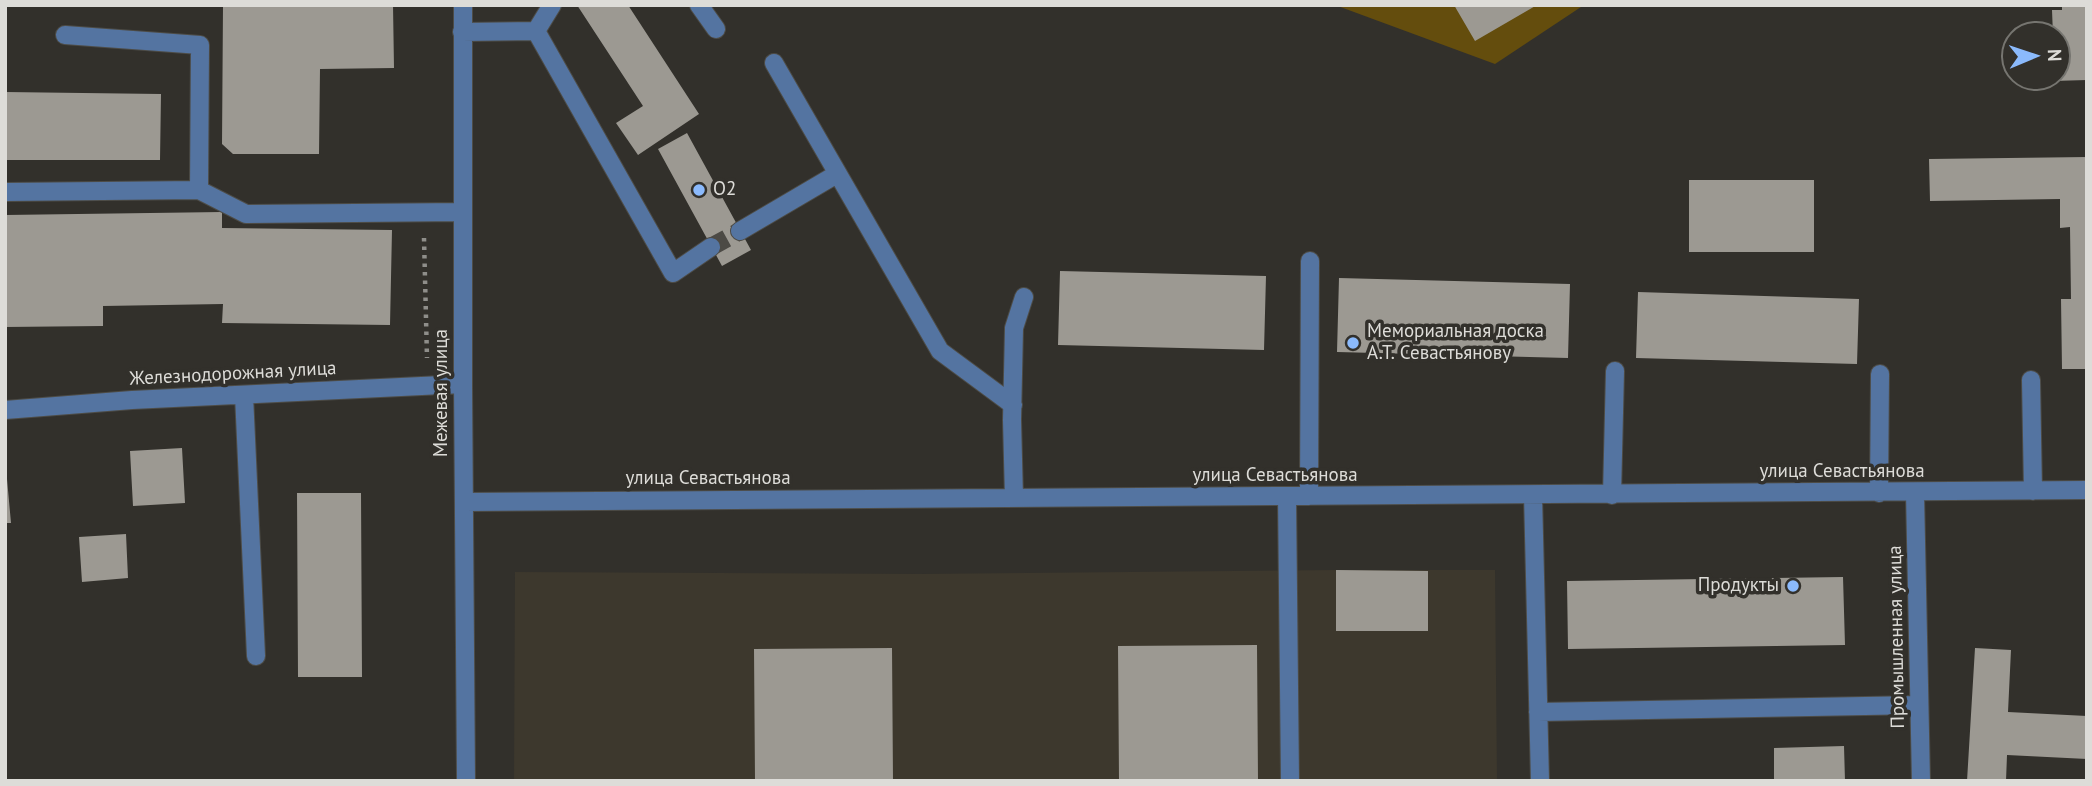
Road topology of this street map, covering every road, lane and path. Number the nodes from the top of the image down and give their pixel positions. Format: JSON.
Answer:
{"nodes":[{"id":1,"x":463,"y":5,"type":"edge"},
{"id":2,"x":552,"y":5,"type":"edge"},
{"id":3,"x":699,"y":5,"type":"edge"},
{"id":4,"x":716,"y":29,"type":"dead end"},
{"id":5,"x":536,"y":31,"type":"junction"},
{"id":6,"x":462,"y":32,"type":"junction"},
{"id":7,"x":65,"y":35,"type":"dead end"},
{"id":8,"x":774,"y":63,"type":"dead end"},
{"id":9,"x":837,"y":174,"type":"junction"},
{"id":10,"x":199,"y":190,"type":"junction"},
{"id":11,"x":5,"y":192,"type":"edge"},
{"id":12,"x":424,"y":212,"type":"junction"},
{"id":13,"x":463,"y":212,"type":"junction"},
{"id":14,"x":740,"y":231,"type":"tunnel mouth"},
{"id":15,"x":711,"y":247,"type":"tunnel mouth"},
{"id":16,"x":1310,"y":261,"type":"dead end"},
{"id":17,"x":1024,"y":298,"type":"dead end"},
{"id":18,"x":427,"y":358,"type":"dead end"},
{"id":19,"x":1615,"y":371,"type":"dead end"},
{"id":20,"x":1880,"y":374,"type":"dead end"},
{"id":21,"x":2031,"y":380,"type":"dead end"},
{"id":22,"x":463,"y":384,"type":"junction"},
{"id":23,"x":244,"y":395,"type":"junction"},
{"id":24,"x":1013,"y":405,"type":"junction"},
{"id":25,"x":5,"y":410,"type":"edge"},
{"id":26,"x":2087,"y":490,"type":"edge"},
{"id":27,"x":2033,"y":491,"type":"junction"},
{"id":28,"x":1879,"y":493,"type":"junction"},
{"id":29,"x":1915,"y":493,"type":"junction"},
{"id":30,"x":1533,"y":495,"type":"junction"},
{"id":31,"x":1612,"y":495,"type":"junction"},
{"id":32,"x":1287,"y":496,"type":"junction"},
{"id":33,"x":1309,"y":496,"type":"junction"},
{"id":34,"x":1014,"y":498,"type":"junction"},
{"id":35,"x":464,"y":502,"type":"junction"},
{"id":36,"x":256,"y":656,"type":"dead end"},
{"id":37,"x":1919,"y":705,"type":"junction"},
{"id":38,"x":1538,"y":712,"type":"junction"},
{"id":39,"x":466,"y":781,"type":"edge"},
{"id":40,"x":1290,"y":781,"type":"edge"},
{"id":41,"x":1540,"y":781,"type":"edge"},
{"id":42,"x":1921,"y":781,"type":"edge"}],
"edges":[{"from":1,"to":6,"type":"street","name":"Межевая улица"},
{"from":2,"to":5,"type":"street"},
{"from":3,"to":4,"type":"street"},
{"from":5,"to":6,"type":"street"},
{"from":5,"to":15,"type":"street"},
{"from":6,"to":13,"type":"street","name":"Межевая улица"},
{"from":7,"to":10,"type":"street"},
{"from":8,"to":9,"type":"street"},
{"from":9,"to":14,"type":"street"},
{"from":9,"to":24,"type":"street"},
{"from":10,"to":11,"type":"street"},
{"from":10,"to":12,"type":"street"},
{"from":12,"to":13,"type":"street"},
{"from":12,"to":18,"type":"path"},
{"from":13,"to":22,"type":"street","name":"Межевая улица"},
{"from":16,"to":33,"type":"street"},
{"from":17,"to":24,"type":"street"},
{"from":19,"to":31,"type":"street"},
{"from":20,"to":28,"type":"street"},
{"from":21,"to":27,"type":"street"},
{"from":22,"to":23,"type":"street","name":"Железнодорожная улица"},
{"from":22,"to":35,"type":"street","name":"Межевая улица"},
{"from":23,"to":25,"type":"street","name":"Железнодорожная улица"},
{"from":23,"to":36,"type":"street"},
{"from":24,"to":34,"type":"street"},
{"from":26,"to":27,"type":"street","name":"улица Севастьянова"},
{"from":27,"to":29,"type":"street","name":"улица Севастьянова"},
{"from":28,"to":29,"type":"street","name":"улица Севастьянова"},
{"from":28,"to":31,"type":"street","name":"улица Севастьянова"},
{"from":29,"to":37,"type":"street","name":"Промышленная улица"},
{"from":30,"to":31,"type":"street","name":"улица Севастьянова"},
{"from":30,"to":33,"type":"street","name":"улица Севастьянова"},
{"from":30,"to":38,"type":"street"},
{"from":32,"to":33,"type":"street","name":"улица Севастьянова"},
{"from":32,"to":34,"type":"street","name":"улица Севастьянова"},
{"from":32,"to":40,"type":"street"},
{"from":34,"to":35,"type":"street","name":"улица Севастьянова"},
{"from":35,"to":39,"type":"street","name":"Межевая улица"},
{"from":37,"to":38,"type":"street"},
{"from":37,"to":42,"type":"street","name":"Промышленная улица"},
{"from":38,"to":41,"type":"street"}]}
